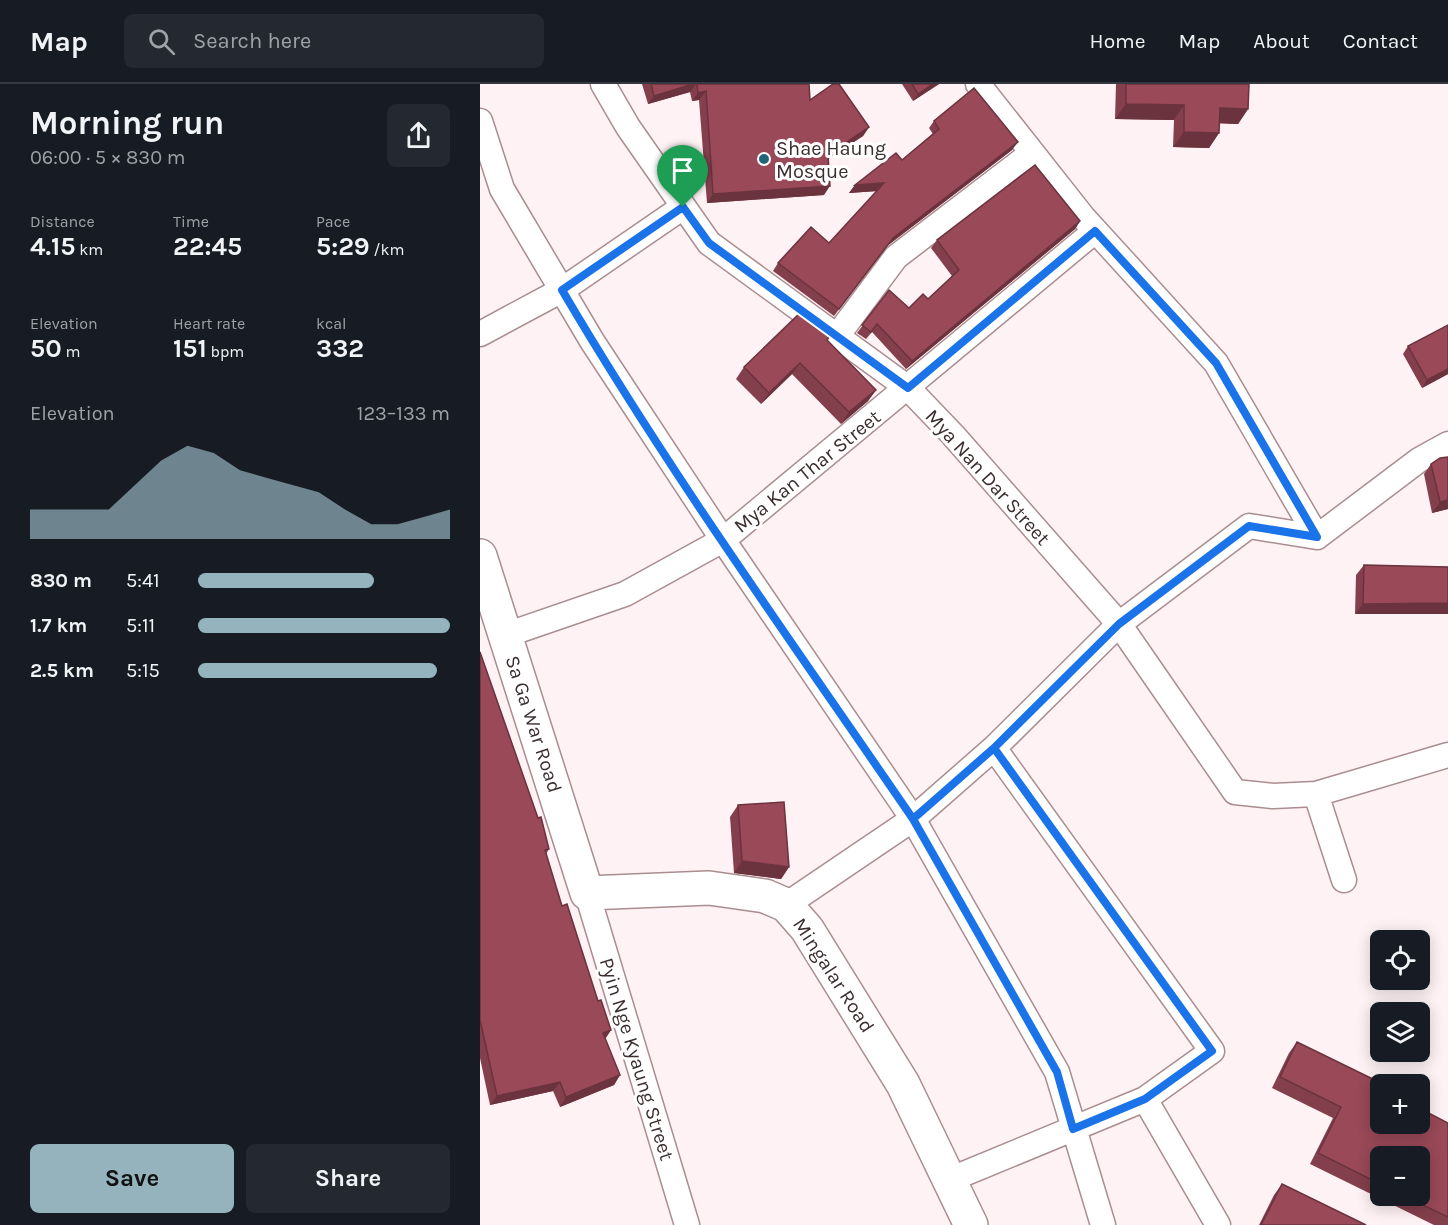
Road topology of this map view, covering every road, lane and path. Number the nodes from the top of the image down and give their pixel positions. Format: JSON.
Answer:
{"nodes":[{"id":1,"x":603,"y":84,"type":"edge"},
{"id":2,"x":978,"y":84,"type":"edge"},
{"id":3,"x":480,"y":121,"type":"edge"},
{"id":4,"x":1032,"y":153,"type":"junction"},
{"id":5,"x":683,"y":207,"type":"junction"},
{"id":6,"x":1095,"y":231,"type":"junction"},
{"id":7,"x":562,"y":290,"type":"junction"},
{"id":8,"x":480,"y":334,"type":"edge"},
{"id":9,"x":837,"y":336,"type":"junction"},
{"id":10,"x":908,"y":388,"type":"junction"},
{"id":11,"x":1448,"y":444,"type":"edge"},
{"id":12,"x":1317,"y":537,"type":"junction"},
{"id":13,"x":723,"y":540,"type":"junction"},
{"id":14,"x":480,"y":556,"type":"edge"},
{"id":15,"x":1119,"y":624,"type":"junction"},
{"id":16,"x":506,"y":635,"type":"junction"},
{"id":17,"x":994,"y":748,"type":"junction"},
{"id":18,"x":1448,"y":755,"type":"edge"},
{"id":19,"x":1316,"y":794,"type":"junction"},
{"id":20,"x":913,"y":819,"type":"junction"},
{"id":21,"x":1344,"y":880,"type":"dead end"},
{"id":22,"x":587,"y":892,"type":"junction"},
{"id":23,"x":786,"y":904,"type":"junction"},
{"id":24,"x":1145,"y":1099,"type":"junction"},
{"id":25,"x":1073,"y":1129,"type":"junction"},
{"id":26,"x":949,"y":1180,"type":"junction"},
{"id":27,"x":687,"y":1225,"type":"edge"},
{"id":28,"x":971,"y":1225,"type":"edge"},
{"id":29,"x":1103,"y":1225,"type":"edge"},
{"id":30,"x":1218,"y":1225,"type":"edge"}],
"edges":[{"from":1,"to":5,"type":"street","name":"Mya Nan Dar Street"},
{"from":2,"to":4,"type":"street"},
{"from":3,"to":7,"type":"street"},
{"from":4,"to":6,"type":"street"},
{"from":4,"to":9,"type":"street"},
{"from":5,"to":7,"type":"street"},
{"from":5,"to":9,"type":"street","name":"Mya Nan Dar Street"},
{"from":6,"to":10,"type":"street","name":"Mya Kan Thar Street"},
{"from":6,"to":12,"type":"street"},
{"from":7,"to":8,"type":"street"},
{"from":7,"to":13,"type":"street"},
{"from":9,"to":10,"type":"street","name":"Mya Nan Dar Street"},
{"from":10,"to":13,"type":"street","name":"Mya Kan Thar Street"},
{"from":10,"to":15,"type":"street","name":"Mya Nan Dar Street"},
{"from":11,"to":12,"type":"street"},
{"from":12,"to":15,"type":"street"},
{"from":13,"to":16,"type":"street","name":"Mya Kan Thar Street"},
{"from":13,"to":20,"type":"street"},
{"from":14,"to":16,"type":"main road","name":"Sa Ga War Road"},
{"from":15,"to":17,"type":"street"},
{"from":15,"to":19,"type":"street","name":"Mya Nan Dar Street"},
{"from":16,"to":22,"type":"main road","name":"Sa Ga War Road"},
{"from":17,"to":20,"type":"street"},
{"from":17,"to":24,"type":"street"},
{"from":18,"to":19,"type":"street"},
{"from":19,"to":21,"type":"street"},
{"from":20,"to":23,"type":"street"},
{"from":20,"to":25,"type":"street"},
{"from":22,"to":23,"type":"main road","name":"Mingalar Road"},
{"from":22,"to":27,"type":"street","name":"Pyin Nge Kyaung Street"},
{"from":23,"to":26,"type":"main road","name":"Mingalar Road"},
{"from":24,"to":25,"type":"street"},
{"from":24,"to":30,"type":"street"},
{"from":25,"to":26,"type":"street"},
{"from":25,"to":29,"type":"street"},
{"from":26,"to":28,"type":"main road","name":"Mingalar Road"}]}
